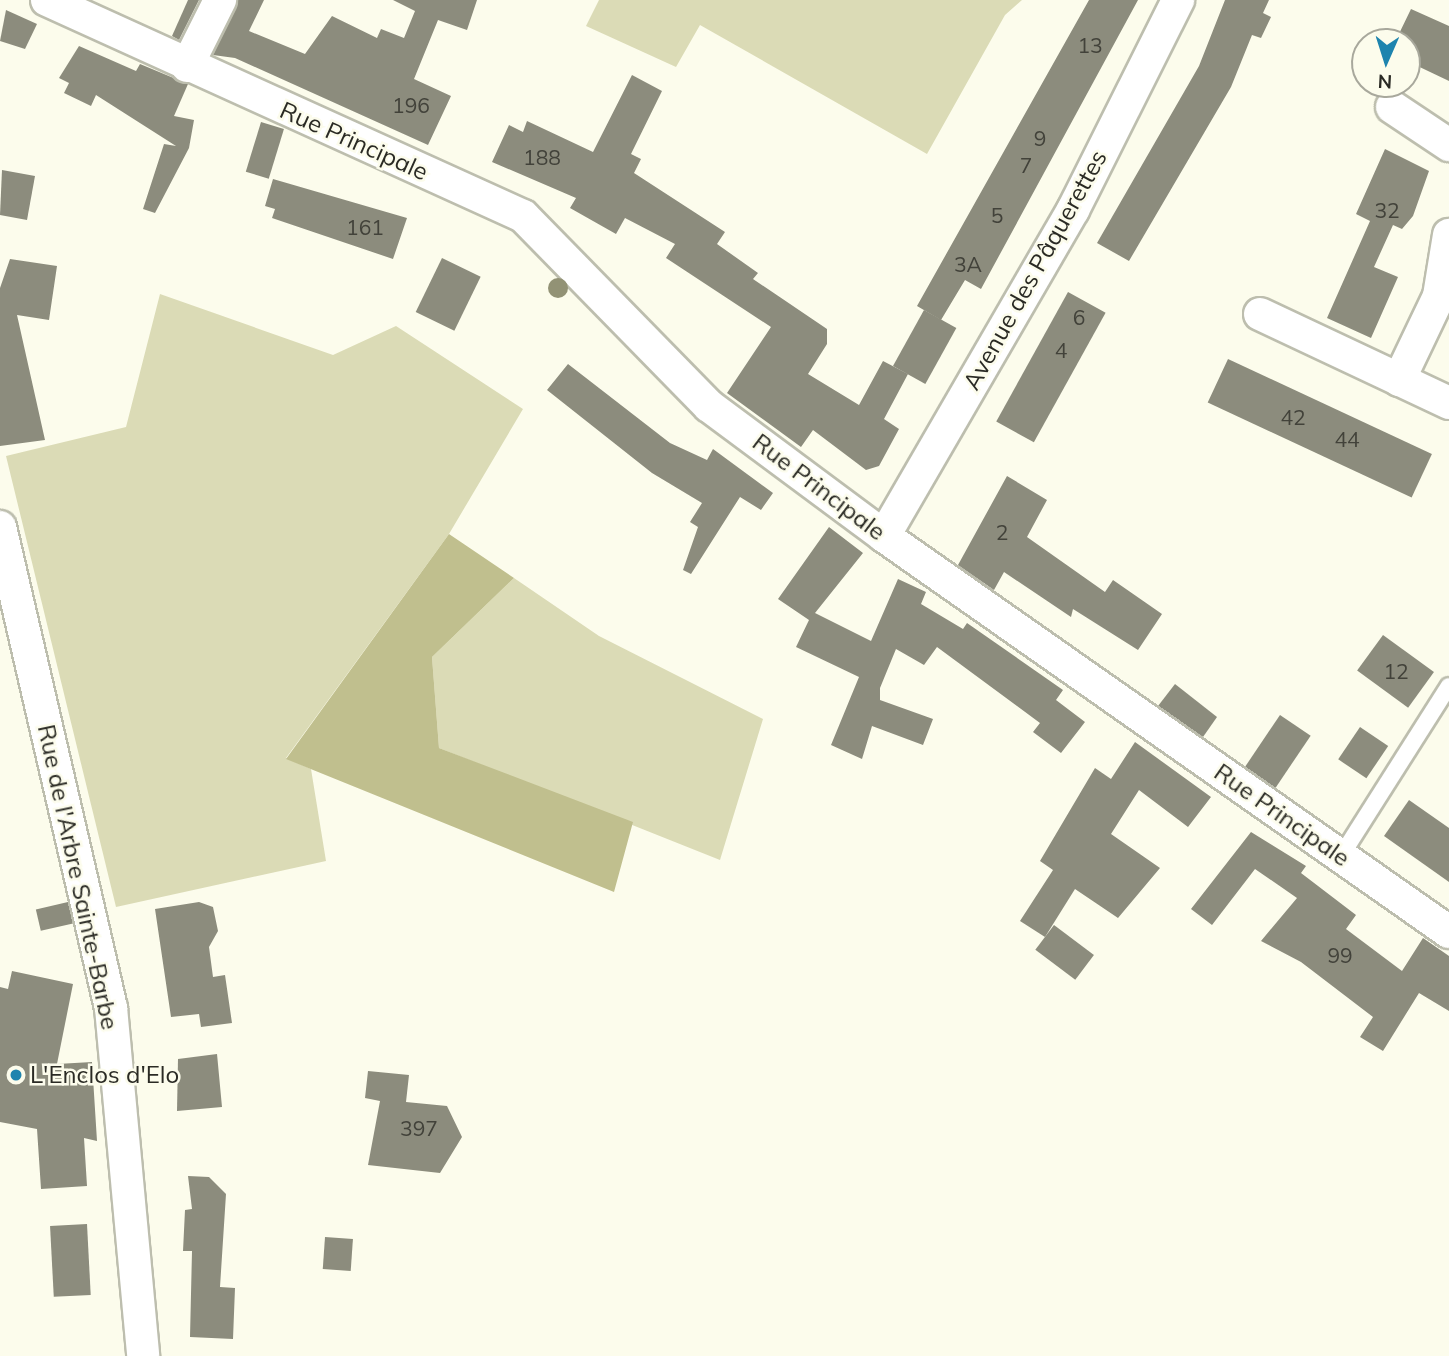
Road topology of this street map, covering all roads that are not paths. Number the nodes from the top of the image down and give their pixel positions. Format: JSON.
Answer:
{"nodes":[{"id":1,"x":47,"y":0,"type":"edge"},
{"id":2,"x":220,"y":0,"type":"edge"},
{"id":3,"x":1178,"y":0,"type":"edge"},
{"id":4,"x":187,"y":66,"type":"junction"},
{"id":5,"x":1392,"y":107,"type":"dead end"},
{"id":6,"x":1449,"y":145,"type":"edge"},
{"id":7,"x":1449,"y":235,"type":"edge"},
{"id":8,"x":1260,"y":314,"type":"dead end"},
{"id":9,"x":1439,"y":322,"type":"edge"},
{"id":10,"x":1399,"y":380,"type":"junction"},
{"id":11,"x":1449,"y":403,"type":"edge"},
{"id":12,"x":0,"y":527,"type":"edge"},
{"id":13,"x":884,"y":536,"type":"junction"},
{"id":14,"x":1449,"y":686,"type":"edge"},
{"id":15,"x":1341,"y":856,"type":"junction"},
{"id":16,"x":1449,"y":932,"type":"edge"},
{"id":17,"x":143,"y":1356,"type":"edge"}],
"edges":[{"from":1,"to":4,"type":"street","name":"Rue Principale"},
{"from":2,"to":4,"type":"street"},
{"from":3,"to":13,"type":"street","name":"Avenue des Pâquerettes"},
{"from":4,"to":13,"type":"street","name":"Rue Principale"},
{"from":5,"to":6,"type":"street"},
{"from":7,"to":9,"type":"street"},
{"from":8,"to":10,"type":"street"},
{"from":9,"to":10,"type":"street"},
{"from":10,"to":11,"type":"street"},
{"from":12,"to":17,"type":"street","name":"Rue de l'Arbre Sainte-Barbe"},
{"from":13,"to":15,"type":"street","name":"Rue Principale"},
{"from":14,"to":15,"type":"lane"},
{"from":15,"to":16,"type":"street","name":"Rue Principale"}]}
